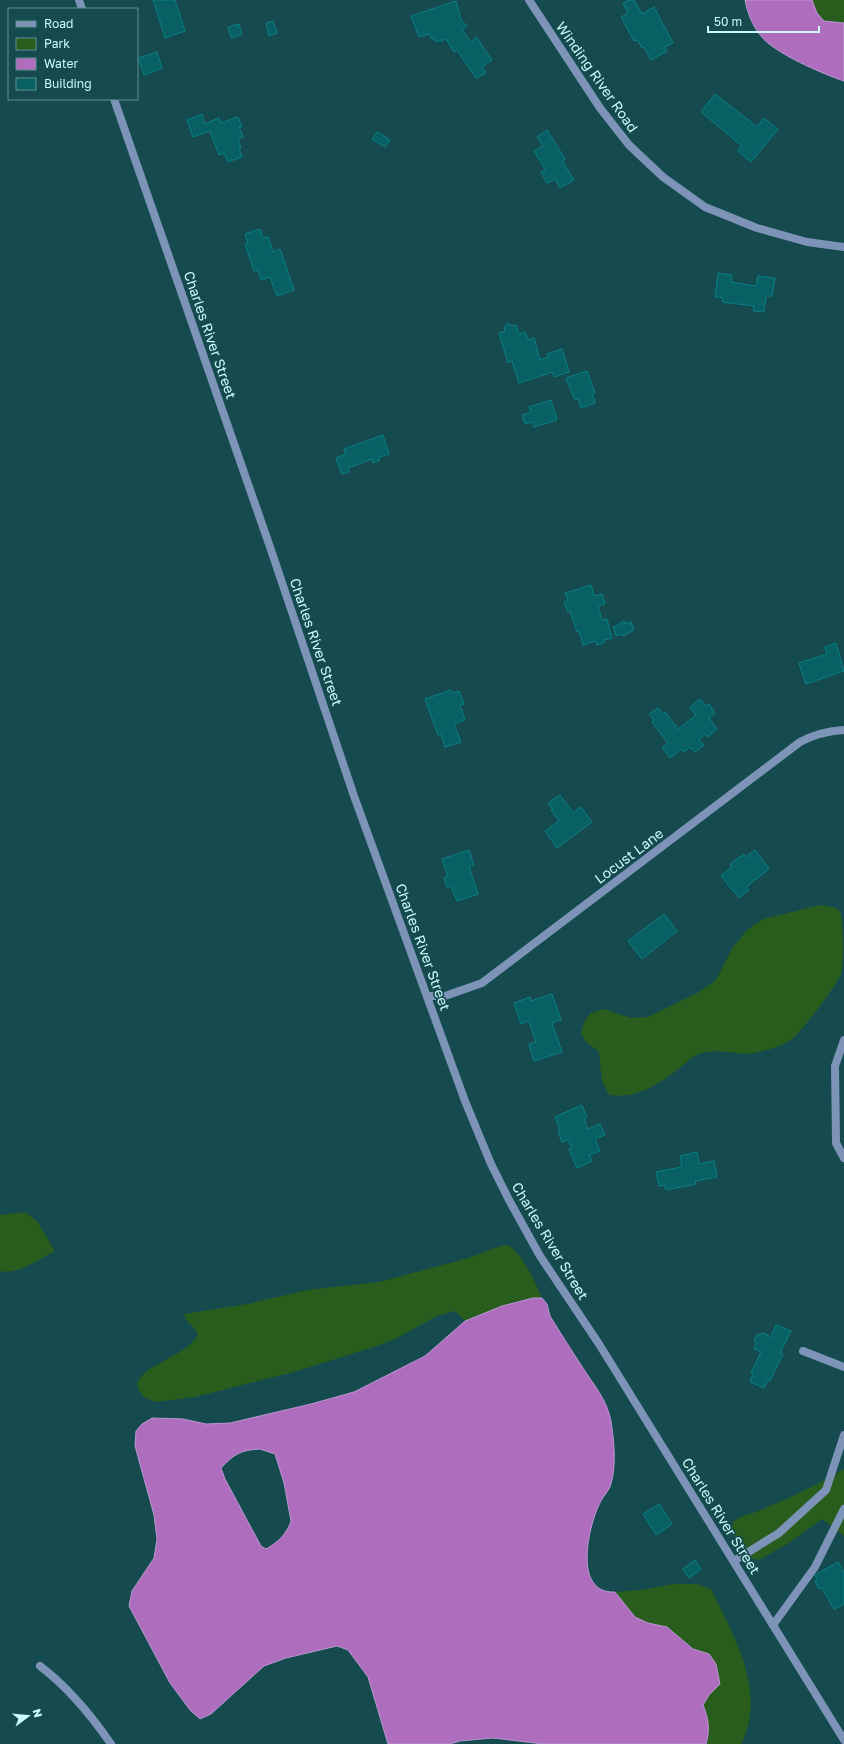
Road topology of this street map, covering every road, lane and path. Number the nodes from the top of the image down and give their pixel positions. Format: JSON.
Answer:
{"nodes":[{"id":1,"x":529,"y":0,"type":"edge"},
{"id":2,"x":114,"y":100,"type":"edge"},
{"id":3,"x":844,"y":247,"type":"edge"},
{"id":4,"x":844,"y":730,"type":"edge"},
{"id":5,"x":427,"y":996,"type":"junction"},
{"id":6,"x":844,"y":1040,"type":"edge"},
{"id":7,"x":844,"y":1158,"type":"edge"},
{"id":8,"x":803,"y":1351,"type":"dead end"},
{"id":9,"x":844,"y":1367,"type":"edge"},
{"id":10,"x":844,"y":1435,"type":"edge"},
{"id":11,"x":844,"y":1509,"type":"edge"},
{"id":12,"x":734,"y":1561,"type":"junction"},
{"id":13,"x":773,"y":1625,"type":"junction"},
{"id":14,"x":40,"y":1666,"type":"dead end"},
{"id":15,"x":844,"y":1740,"type":"edge"},
{"id":16,"x":111,"y":1744,"type":"edge"}],
"edges":[{"from":1,"to":3,"type":"street","name":"Winding River Road"},
{"from":2,"to":5,"type":"street","name":"Charles River Street"},
{"from":4,"to":5,"type":"street","name":"Locust Lane"},
{"from":5,"to":12,"type":"street","name":"Charles River Street"},
{"from":6,"to":7,"type":"street"},
{"from":8,"to":9,"type":"street"},
{"from":10,"to":12,"type":"street"},
{"from":11,"to":13,"type":"street"},
{"from":12,"to":13,"type":"street","name":"Charles River Street"},
{"from":13,"to":15,"type":"street","name":"Charles River Street"},
{"from":14,"to":16,"type":"street"}]}
